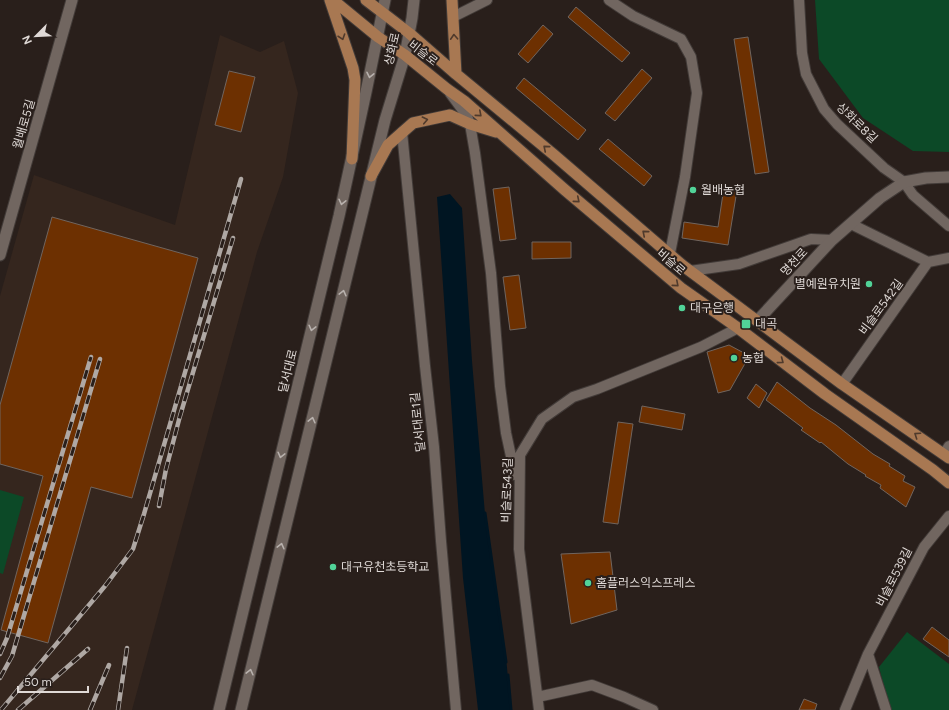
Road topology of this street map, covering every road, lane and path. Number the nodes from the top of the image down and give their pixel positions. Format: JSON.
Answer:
{"nodes":[{"id":1,"x":72,"y":0,"type":"edge"},
{"id":2,"x":330,"y":0,"type":"edge"},
{"id":3,"x":333,"y":0,"type":"edge"},
{"id":4,"x":366,"y":0,"type":"edge"},
{"id":5,"x":385,"y":0,"type":"edge"},
{"id":6,"x":452,"y":0,"type":"edge"},
{"id":7,"x":487,"y":0,"type":"edge"},
{"id":8,"x":609,"y":0,"type":"edge"},
{"id":9,"x":799,"y":0,"type":"edge"},
{"id":10,"x":413,"y":2,"type":"edge"},
{"id":11,"x":382,"y":12,"type":"junction"},
{"id":12,"x":453,"y":17,"type":"junction"},
{"id":13,"x":409,"y":33,"type":"junction"},
{"id":14,"x":378,"y":37,"type":"junction"},
{"id":15,"x":405,"y":55,"type":"junction"},
{"id":16,"x":456,"y":74,"type":"junction"},
{"id":17,"x":447,"y":90,"type":"junction"},
{"id":18,"x":470,"y":124,"type":"junction"},
{"id":19,"x":402,"y":132,"type":"junction"},
{"id":20,"x":502,"y":134,"type":"junction"},
{"id":21,"x":352,"y":159,"type":"junction"},
{"id":22,"x":371,"y":176,"type":"junction"},
{"id":23,"x":949,"y":177,"type":"edge"},
{"id":24,"x":904,"y":182,"type":"junction"},
{"id":25,"x":851,"y":224,"type":"junction"},
{"id":26,"x":949,"y":226,"type":"edge"},
{"id":27,"x":832,"y":240,"type":"junction"},
{"id":28,"x":670,"y":253,"type":"junction"},
{"id":29,"x":0,"y":255,"type":"edge"},
{"id":30,"x":949,"y":258,"type":"edge"},
{"id":31,"x":928,"y":262,"type":"junction"},
{"id":32,"x":690,"y":270,"type":"junction"},
{"id":33,"x":758,"y":320,"type":"junction"},
{"id":34,"x":738,"y":328,"type":"junction"},
{"id":35,"x":842,"y":384,"type":"junction"},
{"id":36,"x":947,"y":453,"type":"edge"},
{"id":37,"x":949,"y":483,"type":"edge"},
{"id":38,"x":519,"y":501,"type":"junction"},
{"id":39,"x":949,"y":516,"type":"edge"},
{"id":40,"x":868,"y":654,"type":"junction"},
{"id":41,"x":542,"y":696,"type":"dead end"},
{"id":42,"x":219,"y":710,"type":"edge"},
{"id":43,"x":241,"y":710,"type":"edge"},
{"id":44,"x":456,"y":710,"type":"edge"},
{"id":45,"x":539,"y":710,"type":"edge"},
{"id":46,"x":653,"y":710,"type":"edge"},
{"id":47,"x":845,"y":710,"type":"edge"},
{"id":48,"x":886,"y":710,"type":"edge"}],
"edges":[{"from":1,"to":29,"type":"main road","name":"월배로5길"},
{"from":2,"to":21,"type":"main road","one_way":true},
{"from":3,"to":14,"type":"main road","name":"비슬로"},
{"from":4,"to":11,"type":"main road","name":"비슬로"},
{"from":5,"to":11,"type":"main road","name":"상화로"},
{"from":6,"to":12,"type":"main road"},
{"from":7,"to":12,"type":"street"},
{"from":8,"to":28,"type":"street","name":"비슬로"},
{"from":9,"to":24,"type":"street","name":"상화로8길"},
{"from":10,"to":13,"type":"main road","name":"상화로"},
{"from":11,"to":13,"type":"main road","name":"비슬로"},
{"from":11,"to":14,"type":"main road","name":"상화로"},
{"from":16,"to":12,"type":"main road","one_way":true},
{"from":13,"to":15,"type":"main road","name":"상화로"},
{"from":13,"to":16,"type":"main road","name":"비슬로"},
{"from":14,"to":15,"type":"main road","name":"비슬로"},
{"from":14,"to":21,"type":"main road","name":"달서대로","one_way":true},
{"from":15,"to":17,"type":"main road","name":"비슬로"},
{"from":15,"to":22,"type":"main road","name":"상화로"},
{"from":28,"to":16,"type":"main road","name":"비슬로","one_way":true},
{"from":17,"to":18,"type":"street"},
{"from":17,"to":20,"type":"main road","name":"비슬로","one_way":true},
{"from":19,"to":18,"type":"main road","one_way":true},
{"from":18,"to":20,"type":"main road"},
{"from":18,"to":38,"type":"street"},
{"from":19,"to":22,"type":"main road"},
{"from":19,"to":44,"type":"street","name":"달서대로1길"},
{"from":20,"to":34,"type":"main road","name":"비슬로","one_way":true},
{"from":21,"to":42,"type":"main road","name":"달서대로","one_way":true},
{"from":43,"to":22,"type":"main road","one_way":true},
{"from":23,"to":24,"type":"main road","name":"명천로"},
{"from":24,"to":25,"type":"main road","name":"명천로"},
{"from":24,"to":26,"type":"street"},
{"from":25,"to":27,"type":"main road","name":"명천로"},
{"from":25,"to":31,"type":"street"},
{"from":27,"to":32,"type":"street"},
{"from":27,"to":33,"type":"main road","name":"명천로"},
{"from":28,"to":32,"type":"main road","name":"비슬로"},
{"from":30,"to":31,"type":"street"},
{"from":31,"to":35,"type":"street","name":"비슬로542길"},
{"from":32,"to":33,"type":"main road","name":"비슬로"},
{"from":33,"to":35,"type":"main road","name":"비슬로"},
{"from":34,"to":37,"type":"main road","name":"비슬로","one_way":true},
{"from":34,"to":38,"type":"street","name":"비슬로543길"},
{"from":36,"to":35,"type":"main road","name":"비슬로","one_way":true},
{"from":38,"to":45,"type":"street","name":"비슬로543길"},
{"from":39,"to":40,"type":"street","name":"비슬로539길"},
{"from":40,"to":47,"type":"street","name":"비슬로539길"},
{"from":40,"to":48,"type":"street"},
{"from":41,"to":46,"type":"street"}]}
